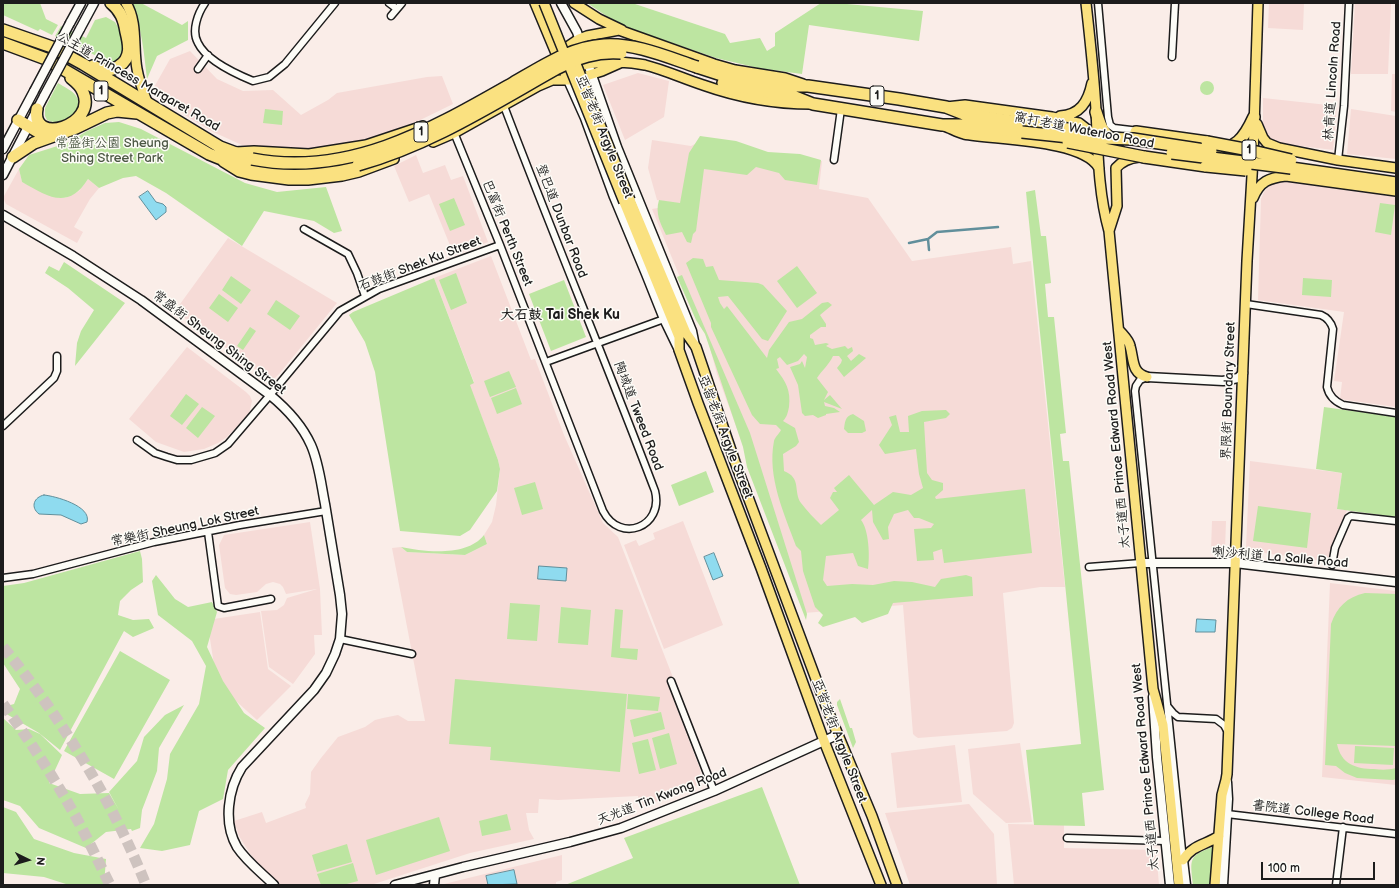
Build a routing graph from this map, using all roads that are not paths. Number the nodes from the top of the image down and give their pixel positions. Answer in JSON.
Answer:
{"nodes":[{"id":1,"x":81,"y":3,"type":"edge"},
{"id":2,"x":94,"y":3,"type":"edge"},
{"id":3,"x":111,"y":3,"type":"edge"},
{"id":4,"x":126,"y":3,"type":"edge"},
{"id":5,"x":205,"y":3,"type":"edge"},
{"id":6,"x":335,"y":3,"type":"edge"},
{"id":7,"x":389,"y":3,"type":"edge"},
{"id":8,"x":402,"y":3,"type":"edge"},
{"id":9,"x":535,"y":3,"type":"edge"},
{"id":10,"x":544,"y":3,"type":"edge"},
{"id":11,"x":551,"y":3,"type":"edge"},
{"id":12,"x":561,"y":3,"type":"edge"},
{"id":13,"x":574,"y":3,"type":"edge"},
{"id":14,"x":1086,"y":3,"type":"edge"},
{"id":15,"x":1098,"y":3,"type":"edge"},
{"id":16,"x":1175,"y":3,"type":"edge"},
{"id":17,"x":1258,"y":3,"type":"edge"},
{"id":18,"x":1349,"y":3,"type":"edge"},
{"id":19,"x":397,"y":9,"type":"junction"},
{"id":20,"x":391,"y":16,"type":"dead end"},
{"id":21,"x":3,"y":30,"type":"edge"},
{"id":22,"x":615,"y":31,"type":"junction"},
{"id":23,"x":628,"y":33,"type":"junction"},
{"id":24,"x":579,"y":39,"type":"junction"},
{"id":25,"x":3,"y":43,"type":"edge"},
{"id":26,"x":208,"y":55,"type":"junction"},
{"id":27,"x":1172,"y":57,"type":"dead end"},
{"id":28,"x":558,"y":59,"type":"junction"},
{"id":29,"x":620,"y":63,"type":"junction"},
{"id":30,"x":83,"y":64,"type":"junction"},
{"id":31,"x":588,"y":64,"type":"junction"},
{"id":32,"x":62,"y":68,"type":"junction"},
{"id":33,"x":198,"y":69,"type":"dead end"},
{"id":34,"x":696,"y":70,"type":"junction"},
{"id":35,"x":1094,"y":72,"type":"junction"},
{"id":36,"x":591,"y":74,"type":"junction"},
{"id":37,"x":568,"y":80,"type":"junction"},
{"id":38,"x":808,"y":86,"type":"junction"},
{"id":39,"x":147,"y":102,"type":"junction"},
{"id":40,"x":813,"y":104,"type":"junction"},
{"id":41,"x":504,"y":106,"type":"junction"},
{"id":42,"x":946,"y":107,"type":"junction"},
{"id":43,"x":37,"y":109,"type":"junction"},
{"id":44,"x":841,"y":109,"type":"junction"},
{"id":45,"x":452,"y":112,"type":"junction"},
{"id":46,"x":1096,"y":112,"type":"junction"},
{"id":47,"x":141,"y":114,"type":"junction"},
{"id":48,"x":1052,"y":117,"type":"junction"},
{"id":49,"x":1254,"y":117,"type":"junction"},
{"id":50,"x":18,"y":120,"type":"junction"},
{"id":51,"x":942,"y":125,"type":"junction"},
{"id":52,"x":28,"y":127,"type":"junction"},
{"id":53,"x":1022,"y":128,"type":"junction"},
{"id":54,"x":454,"y":133,"type":"junction"},
{"id":55,"x":1097,"y":136,"type":"junction"},
{"id":56,"x":48,"y":138,"type":"junction"},
{"id":57,"x":1200,"y":139,"type":"dead end"},
{"id":58,"x":366,"y":145,"type":"junction"},
{"id":59,"x":1051,"y":145,"type":"junction"},
{"id":60,"x":3,"y":149,"type":"edge"},
{"id":61,"x":1288,"y":150,"type":"junction"},
{"id":62,"x":235,"y":152,"type":"junction"},
{"id":63,"x":209,"y":154,"type":"junction"},
{"id":64,"x":1148,"y":156,"type":"junction"},
{"id":65,"x":13,"y":157,"type":"junction"},
{"id":66,"x":834,"y":160,"type":"dead end"},
{"id":67,"x":1338,"y":160,"type":"junction"},
{"id":68,"x":250,"y":164,"type":"junction"},
{"id":69,"x":374,"y":166,"type":"junction"},
{"id":70,"x":1099,"y":168,"type":"junction"},
{"id":71,"x":1396,"y":168,"type":"edge"},
{"id":72,"x":1288,"y":172,"type":"junction"},
{"id":73,"x":3,"y":175,"type":"edge"},
{"id":74,"x":1396,"y":175,"type":"edge"},
{"id":75,"x":1252,"y":181,"type":"junction"},
{"id":76,"x":1396,"y":183,"type":"edge"},
{"id":77,"x":1396,"y":191,"type":"edge"},
{"id":78,"x":1251,"y":203,"type":"junction"},
{"id":79,"x":3,"y":215,"type":"edge"},
{"id":80,"x":304,"y":229,"type":"dead end"},
{"id":81,"x":1109,"y":231,"type":"junction"},
{"id":82,"x":500,"y":245,"type":"junction"},
{"id":83,"x":365,"y":296,"type":"junction"},
{"id":84,"x":1246,"y":304,"type":"junction"},
{"id":85,"x":664,"y":319,"type":"junction"},
{"id":86,"x":1120,"y":330,"type":"junction"},
{"id":87,"x":682,"y":335,"type":"junction"},
{"id":88,"x":598,"y":343,"type":"junction"},
{"id":89,"x":696,"y":347,"type":"junction"},
{"id":90,"x":679,"y":350,"type":"junction"},
{"id":91,"x":57,"y":356,"type":"dead end"},
{"id":92,"x":546,"y":362,"type":"junction"},
{"id":93,"x":1243,"y":374,"type":"junction"},
{"id":94,"x":1147,"y":377,"type":"junction"},
{"id":95,"x":270,"y":395,"type":"junction"},
{"id":96,"x":1396,"y":413,"type":"edge"},
{"id":97,"x":3,"y":426,"type":"edge"},
{"id":98,"x":137,"y":440,"type":"dead end"},
{"id":99,"x":656,"y":497,"type":"joint"},
{"id":100,"x":326,"y":511,"type":"junction"},
{"id":101,"x":1396,"y":521,"type":"edge"},
{"id":102,"x":208,"y":532,"type":"junction"},
{"id":103,"x":1141,"y":563,"type":"junction"},
{"id":104,"x":1152,"y":563,"type":"junction"},
{"id":105,"x":1235,"y":563,"type":"junction"},
{"id":106,"x":1332,"y":565,"type":"dead end"},
{"id":107,"x":1089,"y":567,"type":"dead end"},
{"id":108,"x":3,"y":578,"type":"edge"},
{"id":109,"x":1396,"y":582,"type":"edge"},
{"id":110,"x":271,"y":599,"type":"dead end"},
{"id":111,"x":340,"y":639,"type":"junction"},
{"id":112,"x":412,"y":654,"type":"dead end"},
{"id":113,"x":671,"y":681,"type":"dead end"},
{"id":114,"x":1153,"y":689,"type":"junction"},
{"id":115,"x":1168,"y":707,"type":"junction"},
{"id":116,"x":1228,"y":732,"type":"junction"},
{"id":117,"x":837,"y":735,"type":"junction"},
{"id":118,"x":824,"y":741,"type":"junction"},
{"id":119,"x":1226,"y":780,"type":"junction"},
{"id":120,"x":714,"y":790,"type":"junction"},
{"id":121,"x":1227,"y":814,"type":"junction"},
{"id":122,"x":1343,"y":827,"type":"junction"},
{"id":123,"x":1396,"y":834,"type":"edge"},
{"id":124,"x":1219,"y":836,"type":"junction"},
{"id":125,"x":1067,"y":838,"type":"dead end"},
{"id":126,"x":1165,"y":841,"type":"junction"},
{"id":127,"x":1183,"y":860,"type":"junction"},
{"id":128,"x":435,"y":875,"type":"junction"},
{"id":129,"x":274,"y":885,"type":"edge"},
{"id":130,"x":396,"y":885,"type":"edge"},
{"id":131,"x":434,"y":885,"type":"edge"},
{"id":132,"x":880,"y":885,"type":"edge"},
{"id":133,"x":897,"y":885,"type":"edge"},
{"id":134,"x":1170,"y":885,"type":"edge"},
{"id":135,"x":1179,"y":885,"type":"edge"},
{"id":136,"x":1186,"y":885,"type":"edge"},
{"id":137,"x":1215,"y":885,"type":"edge"},
{"id":138,"x":1223,"y":885,"type":"edge"},
{"id":139,"x":1336,"y":885,"type":"edge"}],
"edges":[{"from":1,"to":50,"type":"street","bridge":true},
{"from":2,"to":43,"type":"street","bridge":true},
{"from":3,"to":30,"type":"highway"},
{"from":4,"to":39,"type":"main road"},
{"from":5,"to":26,"type":"street"},
{"from":6,"to":26,"type":"street"},
{"from":7,"to":19,"type":"street"},
{"from":8,"to":19,"type":"street"},
{"from":9,"to":28,"type":"main road","name":"亞皆老街 Argyle Street"},
{"from":10,"to":87,"type":"main road","bridge":true},
{"from":11,"to":87,"type":"main road","bridge":true},
{"from":12,"to":24,"type":"street","name":"亞皆老街 Argyle Street"},
{"from":13,"to":23,"type":"main road","name":"窩打老道 Waterloo Road"},
{"from":14,"to":35,"type":"main road","name":"太子道西 Prince Edward Road West"},
{"from":15,"to":57,"type":"street","name":"窩打老道 Waterloo Road"},
{"from":16,"to":27,"type":"street"},
{"from":17,"to":49,"type":"main road","name":"界限街 Boundary Street"},
{"from":18,"to":67,"type":"street","name":"林肯道 Lincoln Road"},
{"from":19,"to":20,"type":"street"},
{"from":21,"to":30,"type":"highway","name":"公主道 Princess Margaret Road","number":"1"},
{"from":22,"to":23,"type":"main road","name":"窩打老道 Waterloo Road"},
{"from":22,"to":24,"type":"main road","name":"窩打老道 Waterloo Road"},
{"from":22,"to":29,"type":"main road"},
{"from":23,"to":38,"type":"main road","name":"窩打老道 Waterloo Road"},
{"from":24,"to":28,"type":"main road","name":"公主道 Princess Margaret Road"},
{"from":24,"to":31,"type":"street","name":"亞皆老街 Argyle Street"},
{"from":25,"to":32,"type":"highway","name":"公主道 Princess Margaret Road","number":"1"},
{"from":26,"to":33,"type":"street"},
{"from":28,"to":31,"type":"main road"},
{"from":28,"to":37,"type":"main road","name":"亞皆老街 Argyle Street"},
{"from":28,"to":45,"type":"main road","name":"公主道 Princess Margaret Road"},
{"from":29,"to":31,"type":"main road"},
{"from":29,"to":36,"type":"main road","name":"窩打老道 Waterloo Road"},
{"from":29,"to":40,"type":"main road","name":"窩打老道 Waterloo Road"},
{"from":30,"to":39,"type":"highway","name":"公主道 Princess Margaret Road","number":"1"},
{"from":31,"to":36,"type":"street","name":"亞皆老街 Argyle Street"},
{"from":32,"to":43,"type":"highway"},
{"from":32,"to":47,"type":"highway","name":"公主道 Princess Margaret Road","number":"1"},
{"from":34,"to":38,"type":"highway","name":"窩打老道 Waterloo Road","number":"1"},
{"from":34,"to":40,"type":"highway","name":"窩打老道 Waterloo Road","number":"1"},
{"from":34,"to":68,"type":"highway","name":"公主道 Princess Margaret Road","number":"1","bridge":true},
{"from":35,"to":46,"type":"main road","name":"太子道西 Prince Edward Road West"},
{"from":35,"to":48,"type":"main road"},
{"from":36,"to":37,"type":"main road","name":"窩打老道 Waterloo Road"},
{"from":36,"to":89,"type":"street","name":"亞皆老街 Argyle Street"},
{"from":37,"to":41,"type":"main road","name":"公主道 Princess Margaret Road"},
{"from":37,"to":85,"type":"street","name":"亞皆老街 Argyle Street"},
{"from":38,"to":42,"type":"highway","name":"窩打老道 Waterloo Road","number":"1"},
{"from":39,"to":62,"type":"highway","name":"公主道 Princess Margaret Road","number":"1"},
{"from":40,"to":44,"type":"highway","name":"窩打老道 Waterloo Road","number":"1"},
{"from":41,"to":54,"type":"main road","name":"公主道 Princess Margaret Road"},
{"from":41,"to":88,"type":"street","name":"登巴道 Dunbar Road"},
{"from":42,"to":48,"type":"main road","name":"窩打老道 Waterloo Road"},
{"from":42,"to":53,"type":"highway","name":"窩打老道 Waterloo Road","number":"1"},
{"from":43,"to":52,"type":"street"},
{"from":44,"to":51,"type":"highway","name":"窩打老道 Waterloo Road","number":"1"},
{"from":44,"to":66,"type":"street"},
{"from":45,"to":54,"type":"street","name":"巴富街 Perth Street"},
{"from":45,"to":58,"type":"main road","name":"公主道 Princess Margaret Road"},
{"from":46,"to":55,"type":"main road","name":"太子道西 Prince Edward Road West"},
{"from":46,"to":72,"type":"highway","bridge":true},
{"from":47,"to":56,"type":"highway"},
{"from":47,"to":63,"type":"highway","name":"公主道 Princess Margaret Road","number":"1"},
{"from":48,"to":55,"type":"main road","name":"窩打老道 Waterloo Road"},
{"from":48,"to":59,"type":"main road"},
{"from":49,"to":53,"type":"highway","bridge":true},
{"from":49,"to":61,"type":"main road"},
{"from":49,"to":75,"type":"main road","name":"界限街 Boundary Street"},
{"from":50,"to":52,"type":"highway"},
{"from":50,"to":60,"type":"street"},
{"from":51,"to":53,"type":"highway","name":"窩打老道 Waterloo Road","number":"1"},
{"from":51,"to":59,"type":"main road","name":"窩打老道 Waterloo Road"},
{"from":52,"to":56,"type":"highway"},
{"from":52,"to":65,"type":"street"},
{"from":53,"to":72,"type":"highway","name":"窩打老道 Waterloo Road","number":"1","bridge":true},
{"from":53,"to":74,"type":"highway","name":"窩打老道 Waterloo Road","number":"1","bridge":true},
{"from":54,"to":69,"type":"main road","name":"公主道 Princess Margaret Road"},
{"from":54,"to":82,"type":"street","name":"巴富街 Perth Street"},
{"from":55,"to":64,"type":"main road","name":"窩打老道 Waterloo Road"},
{"from":55,"to":70,"type":"main road","name":"太子道西 Prince Edward Road West"},
{"from":56,"to":65,"type":"highway"},
{"from":58,"to":62,"type":"main road","name":"公主道 Princess Margaret Road"},
{"from":58,"to":69,"type":"main road"},
{"from":59,"to":70,"type":"main road","name":"窩打老道 Waterloo Road"},
{"from":61,"to":67,"type":"main road"},
{"from":61,"to":72,"type":"main road"},
{"from":62,"to":68,"type":"highway","name":"公主道 Princess Margaret Road","number":"1"},
{"from":63,"to":68,"type":"highway","name":"公主道 Princess Margaret Road","number":"1"},
{"from":63,"to":69,"type":"main road","name":"公主道 Princess Margaret Road"},
{"from":64,"to":75,"type":"main road","name":"窩打老道 Waterloo Road"},
{"from":64,"to":81,"type":"main road"},
{"from":65,"to":73,"type":"street"},
{"from":67,"to":71,"type":"main road"},
{"from":70,"to":81,"type":"main road","name":"太子道西 Prince Edward Road West"},
{"from":72,"to":76,"type":"highway","name":"窩打老道 Waterloo Road","number":"1"},
{"from":72,"to":77,"type":"main road","name":"窩打老道 Waterloo Road"},
{"from":72,"to":78,"type":"main road","name":"窩打老道 Waterloo Road"},
{"from":75,"to":78,"type":"main road","name":"界限街 Boundary Street"},
{"from":78,"to":84,"type":"main road","name":"界限街 Boundary Street"},
{"from":79,"to":95,"type":"street","name":"常盛街 Sheung Shing Street"},
{"from":80,"to":83,"type":"street"},
{"from":81,"to":86,"type":"main road","name":"太子道西 Prince Edward Road West"},
{"from":82,"to":83,"type":"street","name":"石鼓街 Shek Ku Street"},
{"from":82,"to":92,"type":"street","name":"巴富街 Perth Street"},
{"from":83,"to":95,"type":"street","name":"石鼓街 Shek Ku Street"},
{"from":84,"to":93,"type":"main road","name":"界限街 Boundary Street"},
{"from":84,"to":96,"type":"street"},
{"from":85,"to":88,"type":"street"},
{"from":85,"to":90,"type":"street","name":"亞皆老街 Argyle Street"},
{"from":86,"to":94,"type":"main road"},
{"from":86,"to":103,"type":"main road","name":"太子道西 Prince Edward Road West"},
{"from":87,"to":89,"type":"main road"},
{"from":87,"to":90,"type":"main road"},
{"from":88,"to":92,"type":"street"},
{"from":88,"to":99,"type":"street","name":"陶域道 Tweed Road"},
{"from":89,"to":117,"type":"main road","name":"亞皆老街 Argyle Street"},
{"from":90,"to":118,"type":"main road","name":"亞皆老街 Argyle Street"},
{"from":91,"to":97,"type":"street"},
{"from":92,"to":99,"type":"street","name":"巴富街 Perth Street"},
{"from":93,"to":94,"type":"street"},
{"from":93,"to":105,"type":"main road","name":"界限街 Boundary Street"},
{"from":94,"to":104,"type":"street","name":"太子道西 Prince Edward Road West"},
{"from":95,"to":98,"type":"street","name":"石鼓街 Shek Ku Street"},
{"from":95,"to":100,"type":"street","name":"常盛街 Sheung Shing Street"},
{"from":100,"to":102,"type":"street","name":"常樂街 Sheung Lok Street"},
{"from":100,"to":111,"type":"street","name":"常盛街 Sheung Shing Street"},
{"from":101,"to":106,"type":"street"},
{"from":102,"to":108,"type":"street","name":"常樂街 Sheung Lok Street"},
{"from":102,"to":110,"type":"street"},
{"from":103,"to":104,"type":"street","name":"喇沙利道 La Salle Road"},
{"from":103,"to":107,"type":"street","name":"喇沙利道 La Salle Road"},
{"from":103,"to":114,"type":"main road","name":"太子道西 Prince Edward Road West"},
{"from":104,"to":105,"type":"street","name":"喇沙利道 La Salle Road"},
{"from":104,"to":115,"type":"street","name":"太子道西 Prince Edward Road West"},
{"from":105,"to":109,"type":"street","name":"喇沙利道 La Salle Road"},
{"from":105,"to":116,"type":"main road","name":"界限街 Boundary Street"},
{"from":111,"to":112,"type":"street"},
{"from":111,"to":129,"type":"street","name":"常盛街 Sheung Shing Street"},
{"from":113,"to":120,"type":"street"},
{"from":114,"to":126,"type":"street","name":"太子道西 Prince Edward Road West"},
{"from":114,"to":135,"type":"main road"},
{"from":115,"to":116,"type":"street"},
{"from":115,"to":127,"type":"street","name":"太子道西 Prince Edward Road West"},
{"from":116,"to":119,"type":"main road","name":"界限街 Boundary Street"},
{"from":117,"to":118,"type":"street","name":"天光道 Tin Kwong Road"},
{"from":117,"to":133,"type":"main road","name":"亞皆老街 Argyle Street"},
{"from":118,"to":120,"type":"street","name":"天光道 Tin Kwong Road"},
{"from":118,"to":132,"type":"main road","name":"亞皆老街 Argyle Street"},
{"from":119,"to":121,"type":"street","name":"界限街 Boundary Street"},
{"from":119,"to":124,"type":"main road","name":"界限街 Boundary Street"},
{"from":120,"to":128,"type":"street","name":"天光道 Tin Kwong Road"},
{"from":121,"to":122,"type":"street","name":"書院道 College Road"},
{"from":121,"to":138,"type":"street","name":"界限街 Boundary Street"},
{"from":122,"to":123,"type":"street","name":"書院道 College Road"},
{"from":122,"to":139,"type":"street"},
{"from":124,"to":127,"type":"main road"},
{"from":124,"to":137,"type":"main road","name":"界限街 Boundary Street"},
{"from":125,"to":126,"type":"street"},
{"from":126,"to":134,"type":"street","name":"太子道西 Prince Edward Road West"},
{"from":127,"to":136,"type":"street","name":"太子道西 Prince Edward Road West"},
{"from":128,"to":130,"type":"street","name":"天光道 Tin Kwong Road"},
{"from":128,"to":131,"type":"street"}]}
